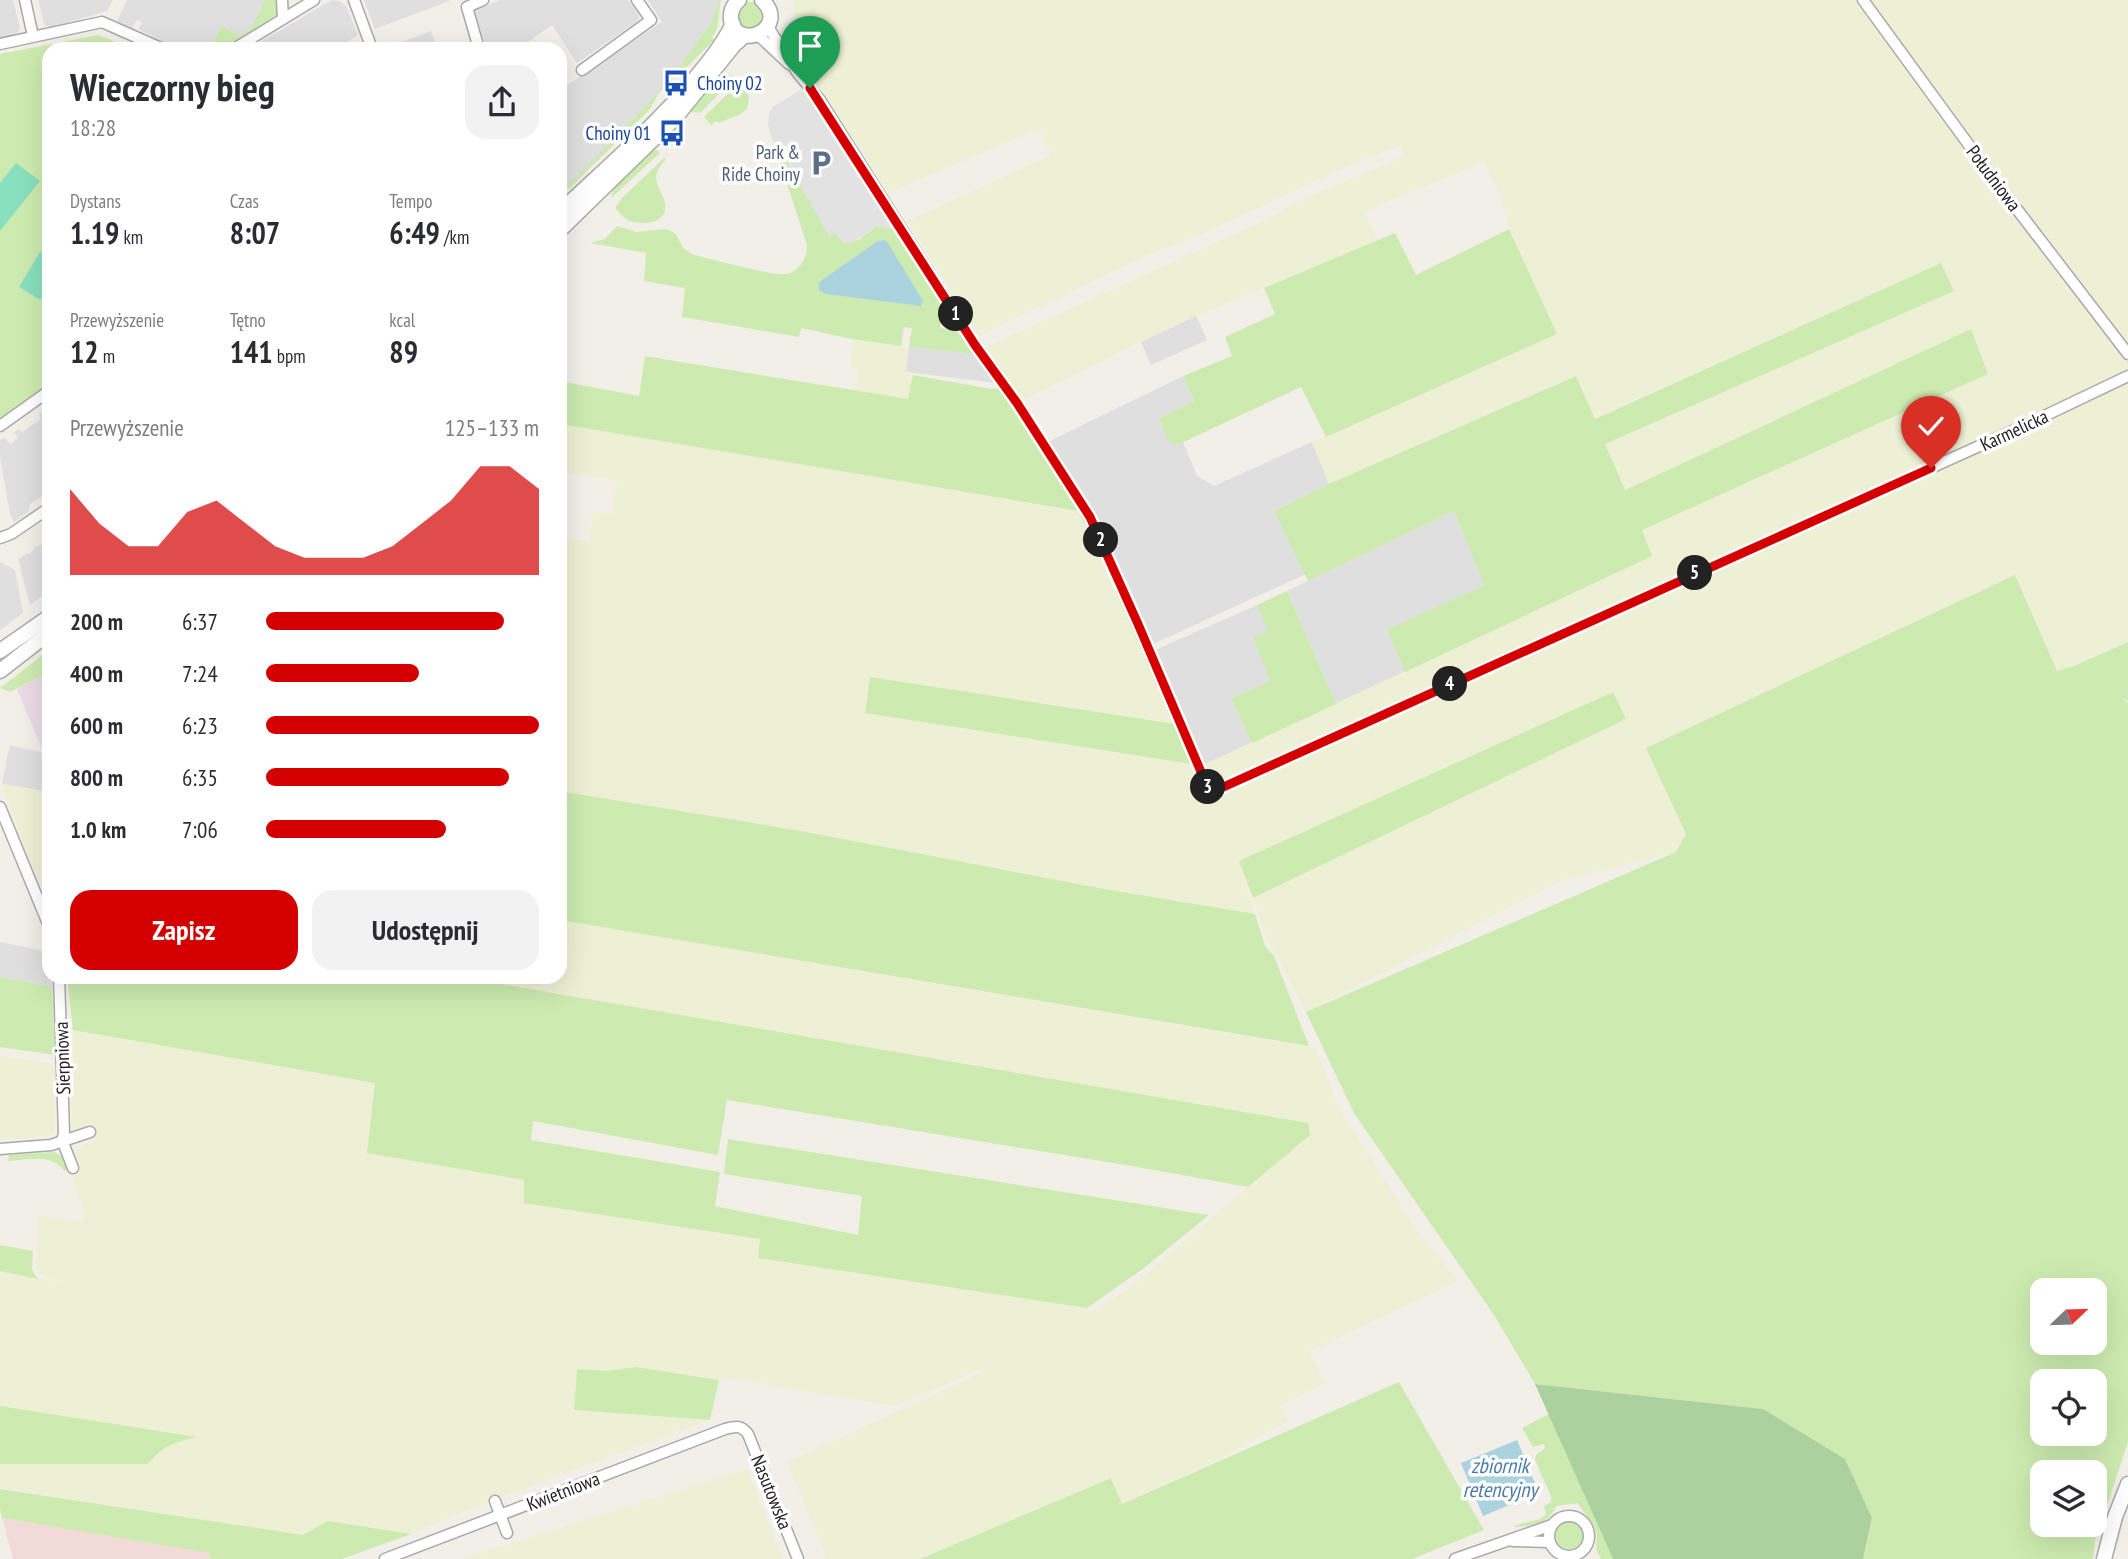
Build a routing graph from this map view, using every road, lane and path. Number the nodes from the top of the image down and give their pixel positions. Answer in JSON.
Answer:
{"nodes":[{"id":1,"x":25,"y":0,"type":"edge"},
{"id":2,"x":282,"y":0,"type":"edge"},
{"id":3,"x":354,"y":0,"type":"edge"},
{"id":4,"x":483,"y":0,"type":"edge"},
{"id":5,"x":637,"y":0,"type":"edge"},
{"id":6,"x":739,"y":0,"type":"edge"},
{"id":7,"x":1863,"y":0,"type":"edge"},
{"id":8,"x":765,"y":1,"type":"edge"},
{"id":9,"x":305,"y":2,"type":"edge"},
{"id":10,"x":283,"y":18,"type":"junction"},
{"id":11,"x":733,"y":24,"type":"junction"},
{"id":12,"x":757,"y":32,"type":"junction"},
{"id":13,"x":33,"y":36,"type":"junction"},
{"id":14,"x":147,"y":42,"type":"edge"},
{"id":15,"x":245,"y":42,"type":"edge"},
{"id":16,"x":370,"y":42,"type":"edge"},
{"id":17,"x":477,"y":42,"type":"edge"},
{"id":18,"x":0,"y":44,"type":"edge"},
{"id":19,"x":582,"y":69,"type":"dead end"},
{"id":20,"x":567,"y":203,"type":"edge"},
{"id":21,"x":567,"y":223,"type":"edge"},
{"id":22,"x":2128,"y":354,"type":"edge"},
{"id":23,"x":2128,"y":376,"type":"edge"},
{"id":24,"x":42,"y":396,"type":"edge"},
{"id":25,"x":0,"y":426,"type":"edge"},
{"id":26,"x":42,"y":513,"type":"edge"},
{"id":27,"x":0,"y":538,"type":"edge"},
{"id":28,"x":42,"y":622,"type":"edge"},
{"id":29,"x":42,"y":638,"type":"edge"},
{"id":30,"x":0,"y":651,"type":"edge"},
{"id":31,"x":0,"y":671,"type":"edge"},
{"id":32,"x":0,"y":807,"type":"edge"},
{"id":33,"x":42,"y":909,"type":"edge"},
{"id":34,"x":59,"y":984,"type":"edge"},
{"id":35,"x":90,"y":1132,"type":"dead end"},
{"id":36,"x":62,"y":1140,"type":"junction"},
{"id":37,"x":0,"y":1149,"type":"edge"},
{"id":38,"x":73,"y":1168,"type":"dead end"},
{"id":39,"x":741,"y":1427,"type":"joint"},
{"id":40,"x":2128,"y":1483,"type":"edge"},
{"id":41,"x":495,"y":1501,"type":"dead end"},
{"id":42,"x":500,"y":1515,"type":"junction"},
{"id":43,"x":1552,"y":1525,"type":"junction"},
{"id":44,"x":508,"y":1533,"type":"dead end"},
{"id":45,"x":1506,"y":1541,"type":"junction"},
{"id":46,"x":1549,"y":1542,"type":"junction"},
{"id":47,"x":2106,"y":1558,"type":"edge"},
{"id":48,"x":385,"y":1559,"type":"edge"},
{"id":49,"x":799,"y":1559,"type":"edge"},
{"id":50,"x":1455,"y":1559,"type":"edge"}],
"edges":[{"from":1,"to":13,"type":"street"},
{"from":2,"to":10,"type":"street"},
{"from":3,"to":16,"type":"street"},
{"from":4,"to":17,"type":"street"},
{"from":5,"to":19,"type":"street"},
{"from":6,"to":11,"type":"street"},
{"from":7,"to":22,"type":"street","name":"Południowa"},
{"from":8,"to":12,"type":"street"},
{"from":9,"to":10,"type":"street"},
{"from":10,"to":15,"type":"street"},
{"from":11,"to":12,"type":"street"},
{"from":11,"to":20,"type":"street"},
{"from":12,"to":21,"type":"street"},
{"from":12,"to":23,"type":"street","name":"Karmelicka"},
{"from":13,"to":14,"type":"street"},
{"from":13,"to":18,"type":"street"},
{"from":24,"to":25,"type":"street"},
{"from":26,"to":27,"type":"street"},
{"from":28,"to":30,"type":"street"},
{"from":29,"to":31,"type":"street"},
{"from":32,"to":33,"type":"street"},
{"from":34,"to":36,"type":"street","name":"Sierpniowa"},
{"from":35,"to":36,"type":"street"},
{"from":36,"to":37,"type":"street"},
{"from":36,"to":38,"type":"street"},
{"from":39,"to":42,"type":"street","name":"Kwietniowa"},
{"from":39,"to":49,"type":"street","name":"Nasutowska"},
{"from":40,"to":47,"type":"street"},
{"from":41,"to":42,"type":"street"},
{"from":42,"to":44,"type":"street"},
{"from":42,"to":48,"type":"street","name":"Kwietniowa"},
{"from":43,"to":45,"type":"street"},
{"from":43,"to":46,"type":"street"},
{"from":43,"to":46,"type":"street"},
{"from":45,"to":46,"type":"street"},
{"from":45,"to":50,"type":"street"}]}
